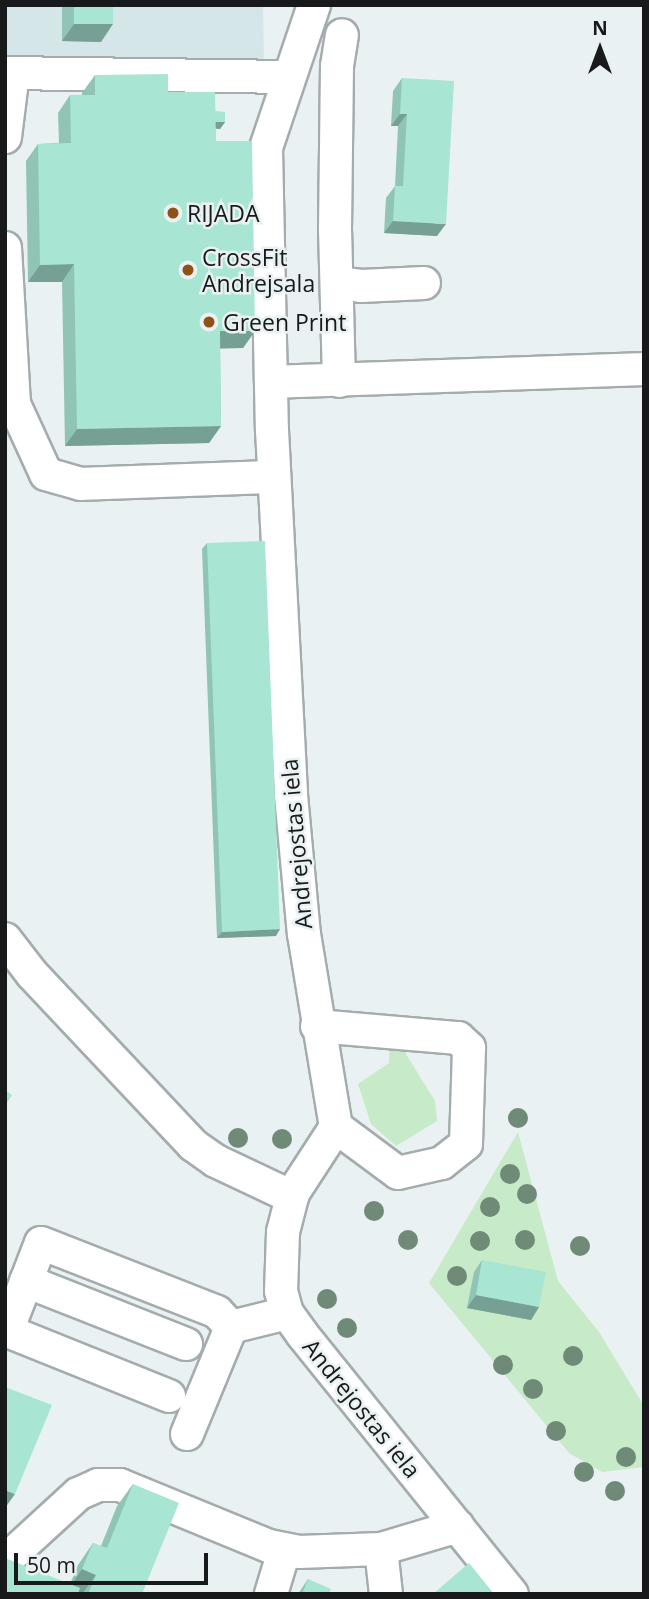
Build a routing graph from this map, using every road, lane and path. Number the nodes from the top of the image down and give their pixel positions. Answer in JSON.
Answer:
{"nodes":[{"id":1,"x":314,"y":5,"type":"edge"},
{"id":2,"x":342,"y":35,"type":"dead end"},
{"id":3,"x":9,"y":73,"type":"edge"},
{"id":4,"x":289,"y":77,"type":"junction"},
{"id":5,"x":5,"y":138,"type":"edge"},
{"id":6,"x":5,"y":248,"type":"edge"},
{"id":7,"x":338,"y":282,"type":"junction"},
{"id":8,"x":425,"y":283,"type":"dead end"},
{"id":9,"x":644,"y":369,"type":"edge"},
{"id":10,"x":339,"y":381,"type":"junction"},
{"id":11,"x":271,"y":382,"type":"junction"},
{"id":12,"x":274,"y":477,"type":"junction"},
{"id":13,"x":5,"y":939,"type":"edge"},
{"id":14,"x":317,"y":1026,"type":"junction"},
{"id":15,"x":336,"y":1127,"type":"junction"},
{"id":16,"x":292,"y":1197,"type":"junction"},
{"id":17,"x":26,"y":1280,"type":"junction"},
{"id":18,"x":287,"y":1313,"type":"junction"},
{"id":19,"x":230,"y":1327,"type":"junction"},
{"id":20,"x":186,"y":1344,"type":"dead end"},
{"id":21,"x":169,"y":1396,"type":"dead end"},
{"id":22,"x":187,"y":1434,"type":"dead end"},
{"id":23,"x":458,"y":1526,"type":"junction"},
{"id":24,"x":381,"y":1549,"type":"junction"},
{"id":25,"x":285,"y":1551,"type":"junction"},
{"id":26,"x":5,"y":1561,"type":"edge"},
{"id":27,"x":271,"y":1594,"type":"edge"},
{"id":28,"x":386,"y":1594,"type":"edge"},
{"id":29,"x":512,"y":1594,"type":"edge"}],
"edges":[{"from":1,"to":4,"type":"street","name":"Andrejostas iela"},
{"from":2,"to":7,"type":"street"},
{"from":3,"to":4,"type":"street"},
{"from":3,"to":5,"type":"street"},
{"from":4,"to":11,"type":"street","name":"Andrejostas iela"},
{"from":6,"to":12,"type":"street"},
{"from":7,"to":8,"type":"street"},
{"from":7,"to":10,"type":"street"},
{"from":9,"to":10,"type":"street"},
{"from":10,"to":11,"type":"street"},
{"from":11,"to":12,"type":"street","name":"Andrejostas iela"},
{"from":12,"to":14,"type":"street","name":"Andrejostas iela"},
{"from":13,"to":16,"type":"street"},
{"from":14,"to":15,"type":"street","name":"Andrejostas iela"},
{"from":14,"to":15,"type":"street"},
{"from":15,"to":16,"type":"street","name":"Andrejostas iela"},
{"from":16,"to":18,"type":"street","name":"Andrejostas iela"},
{"from":17,"to":19,"type":"street"},
{"from":17,"to":20,"type":"street"},
{"from":17,"to":21,"type":"street"},
{"from":18,"to":19,"type":"street"},
{"from":18,"to":23,"type":"street","name":"Andrejostas iela"},
{"from":19,"to":22,"type":"street"},
{"from":23,"to":24,"type":"street"},
{"from":23,"to":29,"type":"street","name":"Andrejostas iela"},
{"from":24,"to":25,"type":"street"},
{"from":24,"to":28,"type":"street"},
{"from":25,"to":26,"type":"street"},
{"from":25,"to":27,"type":"street"}]}
